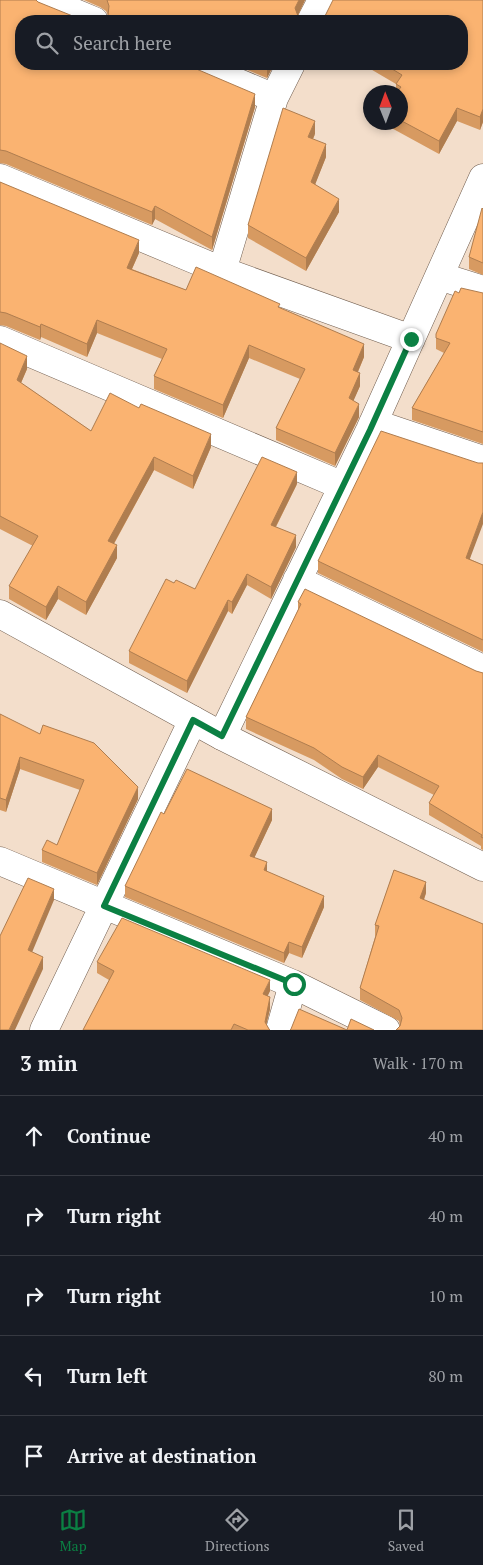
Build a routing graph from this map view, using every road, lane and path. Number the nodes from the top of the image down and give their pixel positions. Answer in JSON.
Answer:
{"nodes":[{"id":1,"x":44,"y":0,"type":"edge"},
{"id":2,"x":322,"y":0,"type":"edge"},
{"id":3,"x":80,"y":15,"type":"edge"},
{"id":4,"x":314,"y":15,"type":"edge"},
{"id":5,"x":208,"y":70,"type":"edge"},
{"id":6,"x":288,"y":70,"type":"edge"},
{"id":7,"x":274,"y":98,"type":"junction"},
{"id":8,"x":0,"y":178,"type":"edge"},
{"id":9,"x":483,"y":178,"type":"edge"},
{"id":10,"x":222,"y":271,"type":"junction"},
{"id":11,"x":439,"y":276,"type":"junction"},
{"id":12,"x":483,"y":290,"type":"edge"},
{"id":13,"x":411,"y":339,"type":"junction"},
{"id":14,"x":0,"y":340,"type":"edge"},
{"id":15,"x":373,"y":423,"type":"junction"},
{"id":16,"x":483,"y":460,"type":"edge"},
{"id":17,"x":343,"y":486,"type":"junction"},
{"id":18,"x":297,"y":580,"type":"junction"},
{"id":19,"x":0,"y":614,"type":"edge"},
{"id":20,"x":483,"y":669,"type":"edge"},
{"id":21,"x":193,"y":720,"type":"junction"},
{"id":22,"x":222,"y":736,"type":"junction"},
{"id":23,"x":0,"y":862,"type":"edge"},
{"id":24,"x":483,"y":867,"type":"edge"},
{"id":25,"x":104,"y":906,"type":"junction"},
{"id":26,"x":294,"y":984,"type":"junction"},
{"id":27,"x":44,"y":1030,"type":"edge"},
{"id":28,"x":280,"y":1030,"type":"edge"},
{"id":29,"x":386,"y":1030,"type":"edge"}],
"edges":[{"from":1,"to":3,"type":"street"},
{"from":2,"to":4,"type":"street"},
{"from":5,"to":7,"type":"street"},
{"from":6,"to":7,"type":"street"},
{"from":7,"to":10,"type":"street"},
{"from":8,"to":10,"type":"street"},
{"from":9,"to":11,"type":"street"},
{"from":10,"to":13,"type":"street"},
{"from":11,"to":12,"type":"street"},
{"from":11,"to":13,"type":"street"},
{"from":13,"to":15,"type":"street"},
{"from":14,"to":17,"type":"street"},
{"from":15,"to":16,"type":"street"},
{"from":15,"to":17,"type":"street"},
{"from":17,"to":18,"type":"street"},
{"from":18,"to":20,"type":"street"},
{"from":18,"to":22,"type":"street"},
{"from":19,"to":21,"type":"street"},
{"from":21,"to":22,"type":"street"},
{"from":21,"to":25,"type":"street"},
{"from":22,"to":24,"type":"street"},
{"from":23,"to":25,"type":"street"},
{"from":25,"to":26,"type":"street"},
{"from":25,"to":27,"type":"street"},
{"from":26,"to":28,"type":"street"},
{"from":26,"to":29,"type":"street"}]}
